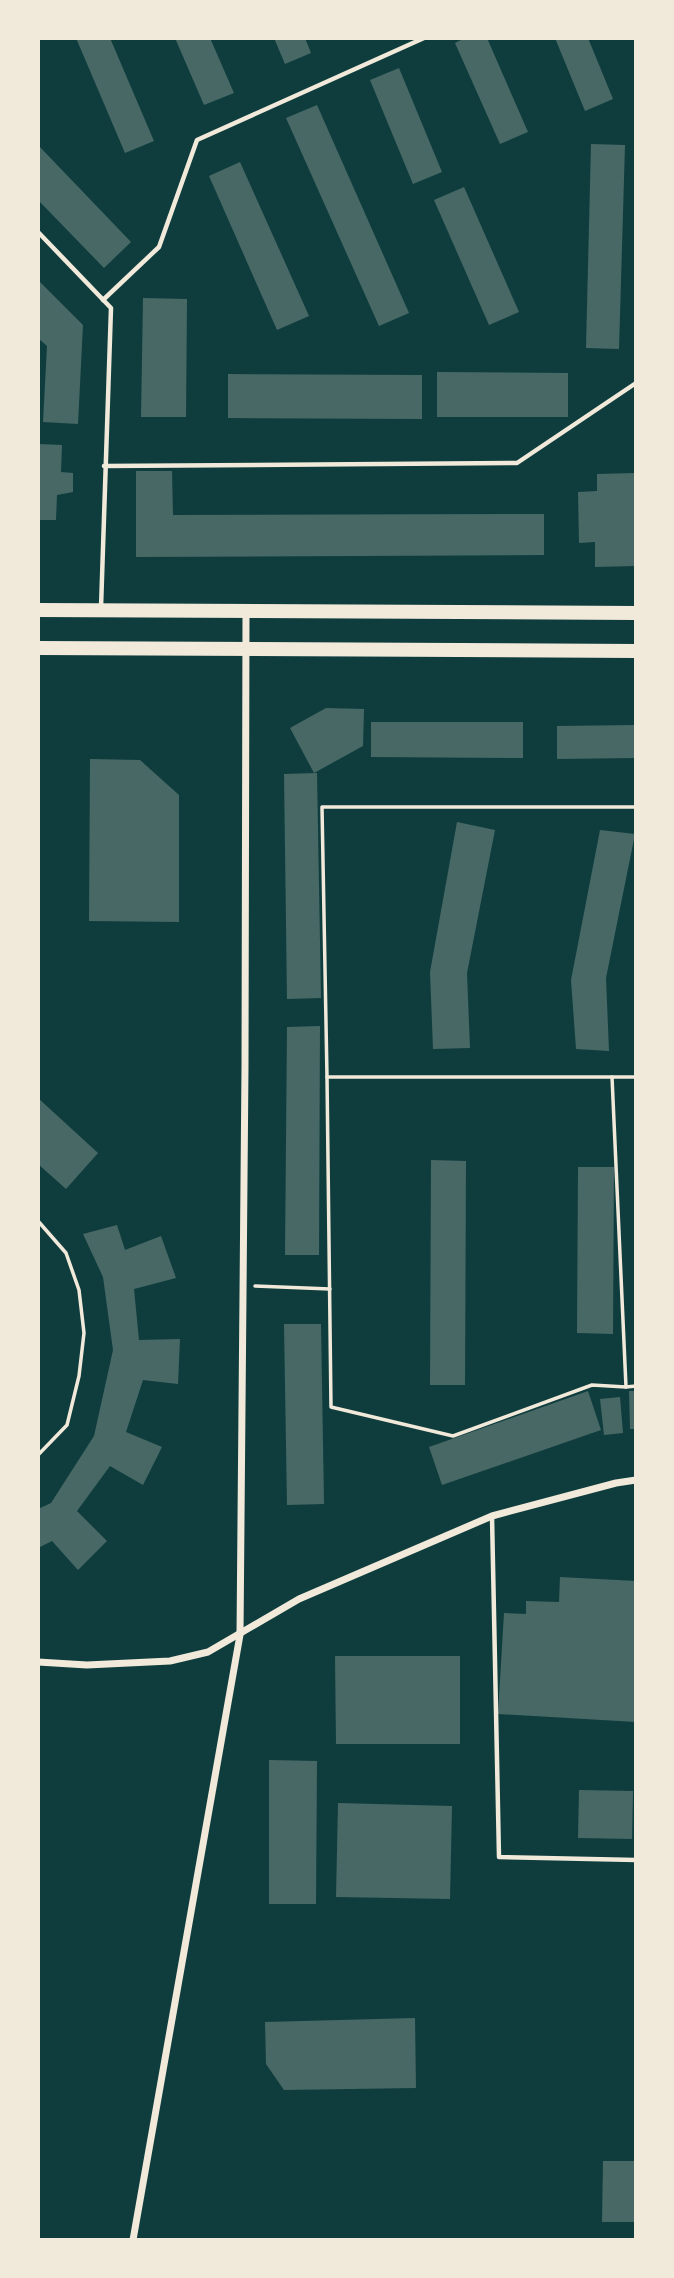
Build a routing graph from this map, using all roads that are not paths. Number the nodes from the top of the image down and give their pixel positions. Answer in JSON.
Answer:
{"nodes":[{"id":1,"x":424,"y":38,"type":"edge"},
{"id":2,"x":38,"y":232,"type":"edge"},
{"id":3,"x":103,"y":300,"type":"junction"},
{"id":4,"x":635,"y":383,"type":"edge"},
{"id":5,"x":104,"y":466,"type":"junction"},
{"id":6,"x":38,"y":610,"type":"edge"},
{"id":7,"x":101,"y":610,"type":"junction"},
{"id":8,"x":246,"y":610,"type":"junction"},
{"id":9,"x":635,"y":613,"type":"edge"},
{"id":10,"x":38,"y":648,"type":"edge"},
{"id":11,"x":246,"y":648,"type":"junction"},
{"id":12,"x":635,"y":651,"type":"edge"},
{"id":13,"x":635,"y":1480,"type":"edge"},
{"id":14,"x":492,"y":1516,"type":"junction"},
{"id":15,"x":240,"y":1635,"type":"junction"},
{"id":16,"x":38,"y":1661,"type":"edge"},
{"id":17,"x":635,"y":1860,"type":"edge"},
{"id":18,"x":132,"y":2239,"type":"edge"}],
"edges":[{"from":1,"to":3,"type":"lane"},
{"from":2,"to":3,"type":"lane"},
{"from":3,"to":5,"type":"lane"},
{"from":4,"to":5,"type":"lane"},
{"from":5,"to":7,"type":"lane"},
{"from":6,"to":7,"type":"main road"},
{"from":7,"to":8,"type":"main road"},
{"from":8,"to":9,"type":"main road"},
{"from":8,"to":11,"type":"street"},
{"from":10,"to":11,"type":"main road"},
{"from":11,"to":12,"type":"main road"},
{"from":11,"to":15,"type":"street"},
{"from":13,"to":14,"type":"street"},
{"from":14,"to":15,"type":"street"},
{"from":14,"to":17,"type":"lane"},
{"from":15,"to":16,"type":"street"},
{"from":15,"to":18,"type":"street"}]}
